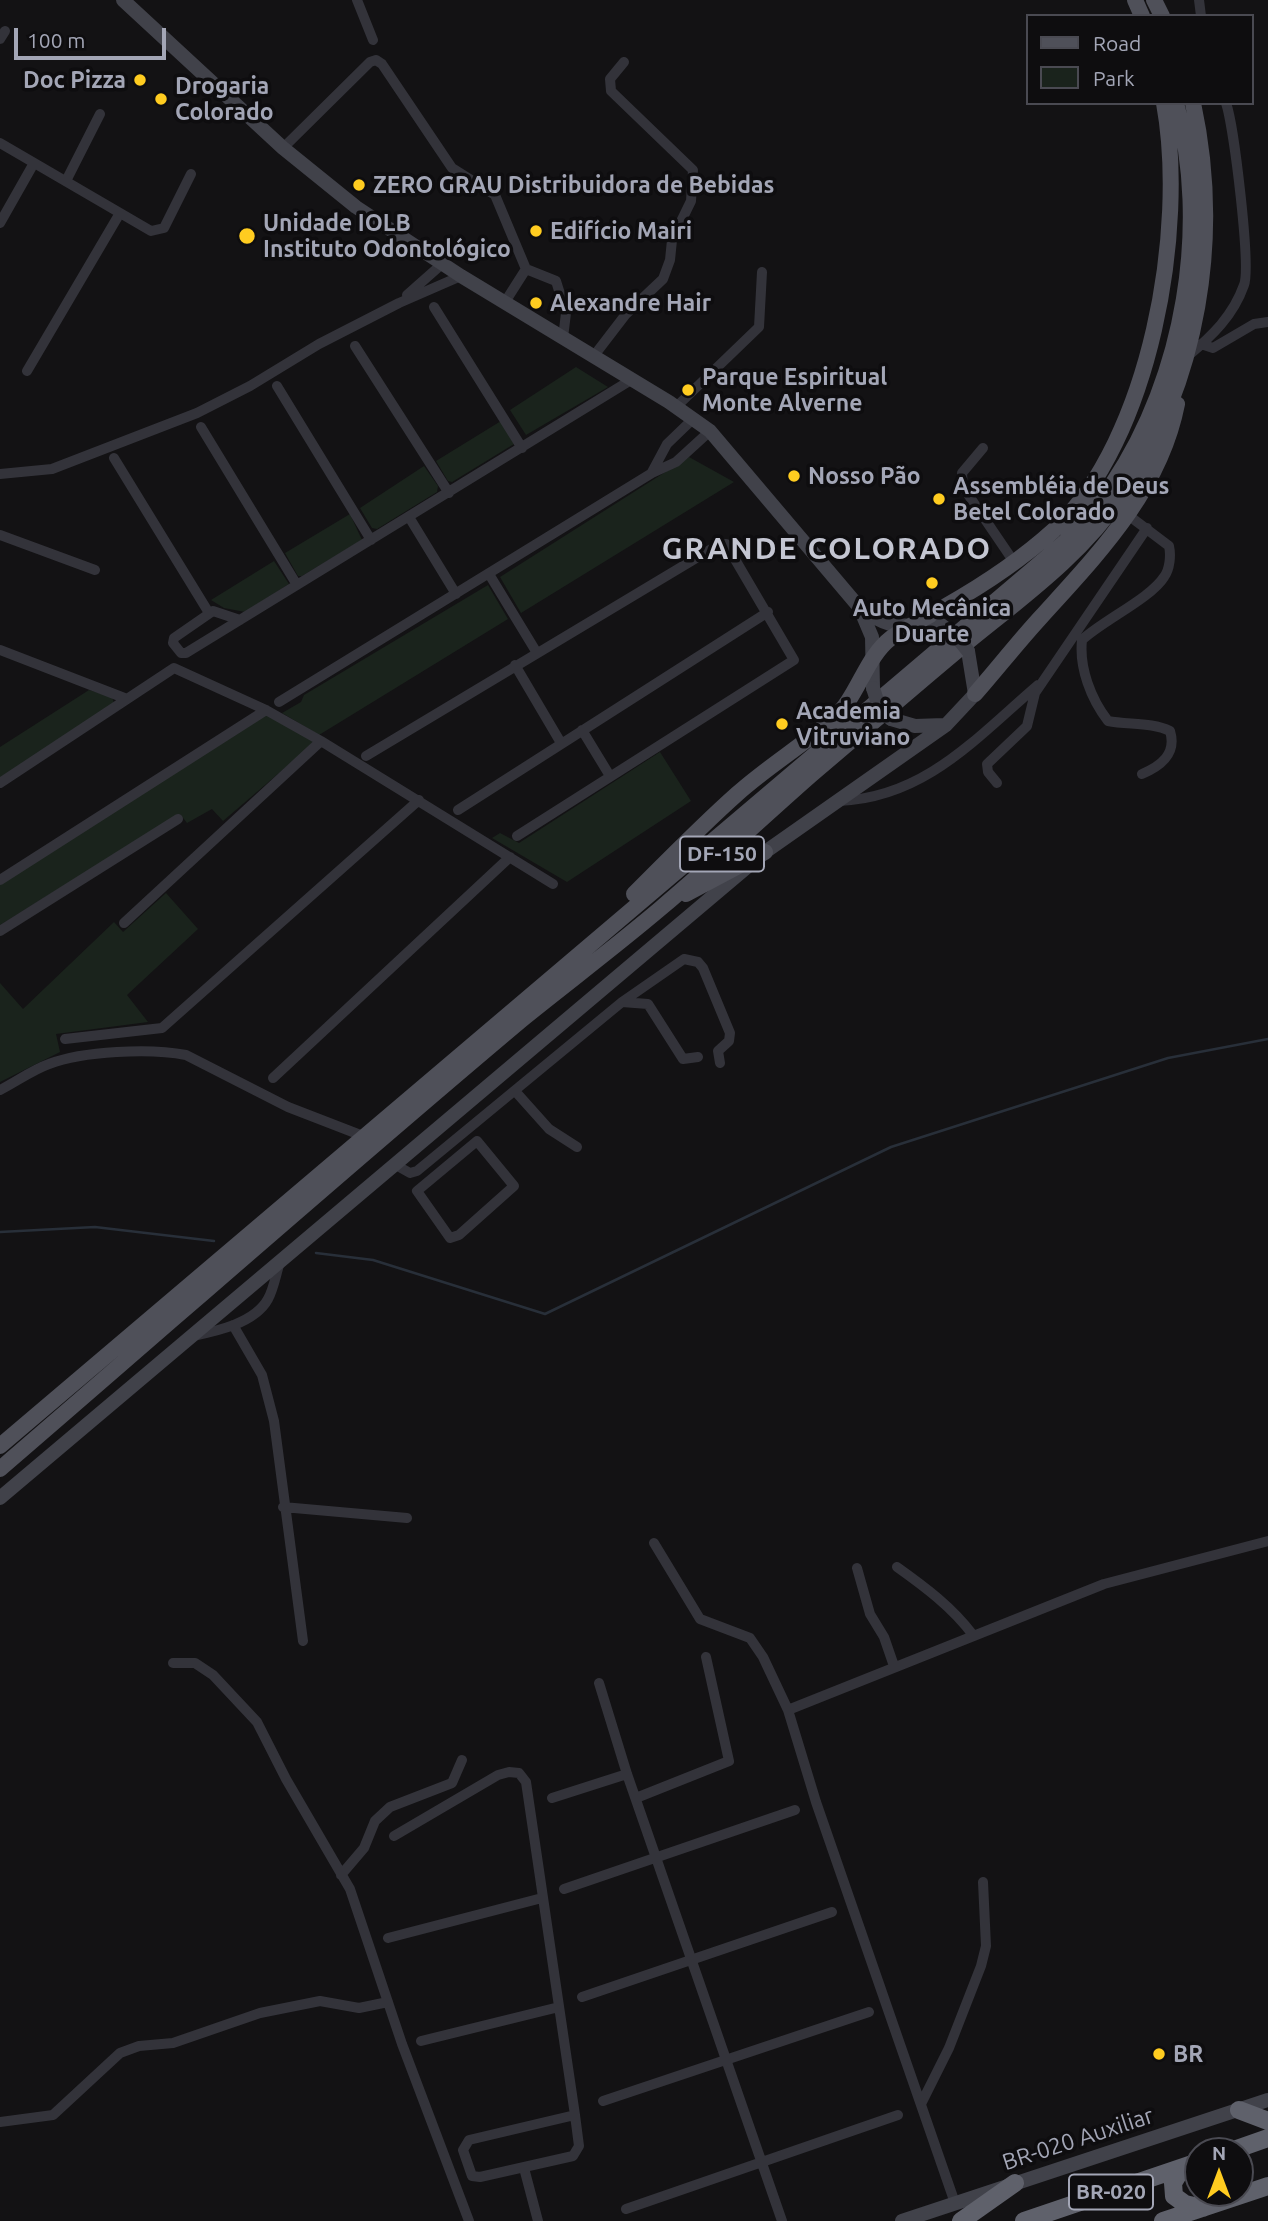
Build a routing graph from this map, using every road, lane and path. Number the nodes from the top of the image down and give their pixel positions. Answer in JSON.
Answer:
{"nodes":[{"id":1,"x":123,"y":0,"type":"edge"},
{"id":2,"x":358,"y":0,"type":"edge"},
{"id":3,"x":373,"y":40,"type":"dead end"},
{"id":4,"x":624,"y":62,"type":"dead end"},
{"id":5,"x":1164,"y":105,"type":"edge"},
{"id":6,"x":1177,"y":105,"type":"edge"},
{"id":7,"x":1193,"y":105,"type":"edge"},
{"id":8,"x":1226,"y":105,"type":"edge"},
{"id":9,"x":100,"y":114,"type":"dead end"},
{"id":10,"x":0,"y":143,"type":"edge"},
{"id":11,"x":284,"y":148,"type":"junction"},
{"id":12,"x":34,"y":163,"type":"junction"},
{"id":13,"x":191,"y":174,"type":"dead end"},
{"id":14,"x":67,"y":179,"type":"junction"},
{"id":15,"x":120,"y":213,"type":"junction"},
{"id":16,"x":0,"y":223,"type":"edge"},
{"id":17,"x":442,"y":264,"type":"junction"},
{"id":18,"x":526,"y":269,"type":"junction"},
{"id":19,"x":762,"y":272,"type":"dead end"},
{"id":20,"x":461,"y":276,"type":"junction"},
{"id":21,"x":505,"y":302,"type":"junction"},
{"id":22,"x":398,"y":303,"type":"junction"},
{"id":23,"x":434,"y":307,"type":"dead end"},
{"id":24,"x":1268,"y":322,"type":"edge"},
{"id":25,"x":563,"y":338,"type":"junction"},
{"id":26,"x":1201,"y":344,"type":"junction"},
{"id":27,"x":355,"y":346,"type":"dead end"},
{"id":28,"x":593,"y":357,"type":"junction"},
{"id":29,"x":1186,"y":361,"type":"junction"},
{"id":30,"x":27,"y":371,"type":"dead end"},
{"id":31,"x":631,"y":380,"type":"junction"},
{"id":32,"x":277,"y":386,"type":"dead end"},
{"id":33,"x":676,"y":407,"type":"junction"},
{"id":34,"x":694,"y":418,"type":"junction"},
{"id":35,"x":201,"y":428,"type":"dead end"},
{"id":36,"x":710,"y":431,"type":"junction"},
{"id":37,"x":522,"y":448,"type":"junction"},
{"id":38,"x":983,"y":448,"type":"dead end"},
{"id":39,"x":114,"y":458,"type":"dead end"},
{"id":40,"x":652,"y":473,"type":"junction"},
{"id":41,"x":0,"y":474,"type":"edge"},
{"id":42,"x":449,"y":493,"type":"junction"},
{"id":43,"x":1128,"y":515,"type":"junction"},
{"id":44,"x":409,"y":517,"type":"junction"},
{"id":45,"x":1147,"y":528,"type":"junction"},
{"id":46,"x":0,"y":535,"type":"edge"},
{"id":47,"x":371,"y":540,"type":"junction"},
{"id":48,"x":1014,"y":562,"type":"junction"},
{"id":49,"x":95,"y":570,"type":"dead end"},
{"id":50,"x":489,"y":574,"type":"junction"},
{"id":51,"x":297,"y":585,"type":"junction"},
{"id":52,"x":456,"y":594,"type":"junction"},
{"id":53,"x":859,"y":607,"type":"junction"},
{"id":54,"x":768,"y":612,"type":"junction"},
{"id":55,"x":209,"y":613,"type":"junction"},
{"id":56,"x":240,"y":620,"type":"junction"},
{"id":57,"x":909,"y":627,"type":"junction"},
{"id":58,"x":0,"y":650,"type":"edge"},
{"id":59,"x":537,"y":653,"type":"junction"},
{"id":60,"x":872,"y":664,"type":"junction"},
{"id":61,"x":515,"y":665,"type":"junction"},
{"id":62,"x":1044,"y":680,"type":"junction"},
{"id":63,"x":975,"y":694,"type":"junction"},
{"id":64,"x":127,"y":699,"type":"junction"},
{"id":65,"x":279,"y":702,"type":"dead end"},
{"id":66,"x":266,"y":710,"type":"junction"},
{"id":67,"x":946,"y":725,"type":"junction"},
{"id":68,"x":582,"y":730,"type":"junction"},
{"id":69,"x":321,"y":741,"type":"junction"},
{"id":70,"x":562,"y":743,"type":"junction"},
{"id":71,"x":366,"y":756,"type":"dead end"},
{"id":72,"x":1142,"y":774,"type":"dead end"},
{"id":73,"x":610,"y":776,"type":"junction"},
{"id":74,"x":0,"y":783,"type":"edge"},
{"id":75,"x":997,"y":783,"type":"dead end"},
{"id":76,"x":419,"y":800,"type":"junction"},
{"id":77,"x":835,"y":801,"type":"junction"},
{"id":78,"x":458,"y":810,"type":"dead end"},
{"id":79,"x":178,"y":819,"type":"dead end"},
{"id":80,"x":517,"y":836,"type":"dead end"},
{"id":81,"x":765,"y":852,"type":"junction"},
{"id":82,"x":510,"y":857,"type":"junction"},
{"id":83,"x":0,"y":880,"type":"edge"},
{"id":84,"x":553,"y":884,"type":"dead end"},
{"id":85,"x":662,"y":907,"type":"junction"},
{"id":86,"x":124,"y":923,"type":"dead end"},
{"id":87,"x":0,"y":931,"type":"edge"},
{"id":88,"x":553,"y":975,"type":"junction"},
{"id":89,"x":622,"y":1002,"type":"junction"},
{"id":90,"x":65,"y":1039,"type":"dead end"},
{"id":91,"x":698,"y":1057,"type":"dead end"},
{"id":92,"x":720,"y":1062,"type":"dead end"},
{"id":93,"x":273,"y":1077,"type":"dead end"},
{"id":94,"x":0,"y":1090,"type":"edge"},
{"id":95,"x":514,"y":1091,"type":"junction"},
{"id":96,"x":363,"y":1136,"type":"junction"},
{"id":97,"x":577,"y":1147,"type":"dead end"},
{"id":98,"x":435,"y":1155,"type":"junction"},
{"id":99,"x":394,"y":1164,"type":"junction"},
{"id":100,"x":444,"y":1165,"type":"junction"},
{"id":101,"x":281,"y":1260,"type":"junction"},
{"id":102,"x":233,"y":1325,"type":"junction"},
{"id":103,"x":193,"y":1336,"type":"junction"},
{"id":104,"x":0,"y":1446,"type":"edge"},
{"id":105,"x":0,"y":1469,"type":"edge"},
{"id":106,"x":0,"y":1498,"type":"edge"},
{"id":107,"x":283,"y":1507,"type":"junction"},
{"id":108,"x":407,"y":1518,"type":"dead end"},
{"id":109,"x":1268,"y":1541,"type":"edge"},
{"id":110,"x":654,"y":1543,"type":"dead end"},
{"id":111,"x":897,"y":1567,"type":"dead end"},
{"id":112,"x":856,"y":1568,"type":"dead end"},
{"id":113,"x":974,"y":1635,"type":"junction"},
{"id":114,"x":303,"y":1641,"type":"dead end"},
{"id":115,"x":706,"y":1657,"type":"dead end"},
{"id":116,"x":173,"y":1663,"type":"dead end"},
{"id":117,"x":894,"y":1666,"type":"junction"},
{"id":118,"x":599,"y":1683,"type":"dead end"},
{"id":119,"x":788,"y":1710,"type":"junction"},
{"id":120,"x":462,"y":1760,"type":"dead end"},
{"id":121,"x":627,"y":1774,"type":"junction"},
{"id":122,"x":552,"y":1798,"type":"dead end"},
{"id":123,"x":636,"y":1798,"type":"junction"},
{"id":124,"x":795,"y":1810,"type":"dead end"},
{"id":125,"x":394,"y":1836,"type":"dead end"},
{"id":126,"x":657,"y":1856,"type":"junction"},
{"id":127,"x":341,"y":1875,"type":"junction"},
{"id":128,"x":984,"y":1882,"type":"dead end"},
{"id":129,"x":564,"y":1889,"type":"dead end"},
{"id":130,"x":542,"y":1898,"type":"junction"},
{"id":131,"x":832,"y":1912,"type":"dead end"},
{"id":132,"x":388,"y":1938,"type":"dead end"},
{"id":133,"x":691,"y":1961,"type":"junction"},
{"id":134,"x":582,"y":1997,"type":"dead end"},
{"id":135,"x":388,"y":2002,"type":"junction"},
{"id":136,"x":559,"y":2007,"type":"junction"},
{"id":137,"x":869,"y":2012,"type":"dead end"},
{"id":138,"x":421,"y":2040,"type":"dead end"},
{"id":139,"x":725,"y":2059,"type":"junction"},
{"id":140,"x":1268,"y":2100,"type":"edge"},
{"id":141,"x":603,"y":2101,"type":"dead end"},
{"id":142,"x":921,"y":2104,"type":"junction"},
{"id":143,"x":1239,"y":2110,"type":"junction"},
{"id":144,"x":575,"y":2115,"type":"junction"},
{"id":145,"x":898,"y":2115,"type":"dead end"},
{"id":146,"x":1268,"y":2121,"type":"edge"},
{"id":147,"x":0,"y":2122,"type":"edge"},
{"id":148,"x":761,"y":2165,"type":"junction"},
{"id":149,"x":1184,"y":2167,"type":"edge"},
{"id":150,"x":524,"y":2168,"type":"junction"},
{"id":151,"x":1184,"y":2171,"type":"edge"},
{"id":152,"x":1015,"y":2183,"type":"junction"},
{"id":153,"x":1268,"y":2186,"type":"edge"},
{"id":154,"x":955,"y":2203,"type":"junction"},
{"id":155,"x":1184,"y":2203,"type":"edge"},
{"id":156,"x":1198,"y":2207,"type":"edge"},
{"id":157,"x":1203,"y":2208,"type":"junction"},
{"id":158,"x":626,"y":2209,"type":"dead end"},
{"id":159,"x":469,"y":2221,"type":"edge"},
{"id":160,"x":538,"y":2221,"type":"edge"},
{"id":161,"x":782,"y":2221,"type":"edge"},
{"id":162,"x":902,"y":2221,"type":"edge"},
{"id":163,"x":961,"y":2221,"type":"edge"},
{"id":164,"x":1024,"y":2221,"type":"edge"},
{"id":165,"x":1163,"y":2221,"type":"edge"}],
"edges":[{"from":1,"to":11,"type":"street"},
{"from":2,"to":3,"type":"street"},
{"from":4,"to":28,"type":"street"},
{"from":5,"to":48,"type":"main road"},
{"from":6,"to":88,"type":"main road","number":"DF-150"},
{"from":7,"to":29,"type":"main road","number":"DF-150"},
{"from":8,"to":26,"type":"street"},
{"from":9,"to":14,"type":"street"},
{"from":10,"to":12,"type":"street"},
{"from":11,"to":17,"type":"street"},
{"from":11,"to":18,"type":"street"},
{"from":12,"to":14,"type":"street"},
{"from":12,"to":16,"type":"street"},
{"from":13,"to":15,"type":"street"},
{"from":14,"to":15,"type":"street"},
{"from":15,"to":30,"type":"street"},
{"from":17,"to":20,"type":"street"},
{"from":17,"to":22,"type":"street"},
{"from":18,"to":21,"type":"street"},
{"from":18,"to":25,"type":"street"},
{"from":19,"to":33,"type":"street"},
{"from":20,"to":21,"type":"street"},
{"from":20,"to":22,"type":"street"},
{"from":21,"to":25,"type":"street"},
{"from":22,"to":41,"type":"street"},
{"from":23,"to":37,"type":"street"},
{"from":24,"to":26,"type":"street"},
{"from":25,"to":28,"type":"street"},
{"from":26,"to":29,"type":"street"},
{"from":27,"to":42,"type":"street"},
{"from":28,"to":31,"type":"street"},
{"from":29,"to":43,"type":"main road"},
{"from":29,"to":85,"type":"main road","number":"DF-150"},
{"from":31,"to":33,"type":"street"},
{"from":31,"to":37,"type":"street"},
{"from":32,"to":47,"type":"street"},
{"from":33,"to":34,"type":"street"},
{"from":34,"to":36,"type":"street"},
{"from":34,"to":40,"type":"street"},
{"from":35,"to":51,"type":"street"},
{"from":36,"to":40,"type":"street"},
{"from":36,"to":53,"type":"street"},
{"from":37,"to":42,"type":"street"},
{"from":38,"to":48,"type":"street"},
{"from":39,"to":55,"type":"street"},
{"from":40,"to":50,"type":"street"},
{"from":42,"to":44,"type":"street"},
{"from":43,"to":45,"type":"street"},
{"from":43,"to":63,"type":"main road"},
{"from":44,"to":47,"type":"street"},
{"from":44,"to":52,"type":"street"},
{"from":45,"to":62,"type":"street"},
{"from":45,"to":72,"type":"street"},
{"from":46,"to":49,"type":"street"},
{"from":47,"to":51,"type":"street"},
{"from":48,"to":57,"type":"main road"},
{"from":50,"to":52,"type":"street"},
{"from":50,"to":59,"type":"street"},
{"from":51,"to":56,"type":"street"},
{"from":52,"to":65,"type":"street"},
{"from":53,"to":57,"type":"street"},
{"from":53,"to":60,"type":"street"},
{"from":54,"to":59,"type":"street"},
{"from":54,"to":68,"type":"street"},
{"from":54,"to":73,"type":"street"},
{"from":55,"to":56,"type":"street"},
{"from":55,"to":56,"type":"street"},
{"from":57,"to":60,"type":"main road"},
{"from":57,"to":63,"type":"street","bridge":true},
{"from":58,"to":64,"type":"street"},
{"from":59,"to":61,"type":"street"},
{"from":60,"to":67,"type":"street","bridge":true},
{"from":60,"to":88,"type":"main road"},
{"from":61,"to":70,"type":"street"},
{"from":61,"to":71,"type":"street"},
{"from":62,"to":75,"type":"street"},
{"from":62,"to":77,"type":"street"},
{"from":63,"to":67,"type":"street"},
{"from":64,"to":66,"type":"street"},
{"from":64,"to":74,"type":"street"},
{"from":66,"to":69,"type":"street"},
{"from":66,"to":83,"type":"street"},
{"from":67,"to":77,"type":"street"},
{"from":68,"to":70,"type":"street"},
{"from":68,"to":73,"type":"street"},
{"from":69,"to":76,"type":"street"},
{"from":69,"to":86,"type":"street"},
{"from":70,"to":78,"type":"street"},
{"from":73,"to":80,"type":"street"},
{"from":76,"to":82,"type":"street"},
{"from":76,"to":90,"type":"street"},
{"from":77,"to":81,"type":"street"},
{"from":79,"to":87,"type":"street"},
{"from":81,"to":85,"type":"main road"},
{"from":81,"to":99,"type":"street"},
{"from":82,"to":84,"type":"street"},
{"from":82,"to":93,"type":"street"},
{"from":85,"to":105,"type":"main road","number":"DF-150"},
{"from":88,"to":96,"type":"main road","number":"DF-150"},
{"from":89,"to":91,"type":"street"},
{"from":89,"to":92,"type":"street"},
{"from":89,"to":95,"type":"street"},
{"from":94,"to":96,"type":"street"},
{"from":95,"to":97,"type":"street"},
{"from":95,"to":98,"type":"street"},
{"from":96,"to":104,"type":"main road","number":"DF-150"},
{"from":98,"to":99,"type":"street"},
{"from":98,"to":100,"type":"street"},
{"from":99,"to":101,"type":"street"},
{"from":100,"to":100,"type":"street"},
{"from":101,"to":102,"type":"street"},
{"from":101,"to":103,"type":"street"},
{"from":102,"to":103,"type":"street"},
{"from":102,"to":107,"type":"street"},
{"from":103,"to":106,"type":"street"},
{"from":107,"to":108,"type":"street"},
{"from":107,"to":114,"type":"street"},
{"from":109,"to":113,"type":"street"},
{"from":110,"to":119,"type":"street"},
{"from":111,"to":113,"type":"street"},
{"from":112,"to":117,"type":"street"},
{"from":113,"to":117,"type":"street"},
{"from":115,"to":123,"type":"street"},
{"from":116,"to":127,"type":"street"},
{"from":117,"to":119,"type":"street"},
{"from":118,"to":121,"type":"street"},
{"from":119,"to":142,"type":"street"},
{"from":120,"to":127,"type":"street"},
{"from":121,"to":122,"type":"street"},
{"from":121,"to":123,"type":"street"},
{"from":123,"to":126,"type":"street"},
{"from":124,"to":126,"type":"street"},
{"from":125,"to":130,"type":"street"},
{"from":126,"to":129,"type":"street"},
{"from":126,"to":133,"type":"street"},
{"from":127,"to":135,"type":"street"},
{"from":128,"to":142,"type":"street"},
{"from":130,"to":132,"type":"street"},
{"from":130,"to":136,"type":"street"},
{"from":131,"to":133,"type":"street"},
{"from":133,"to":134,"type":"street"},
{"from":133,"to":139,"type":"street"},
{"from":135,"to":147,"type":"street"},
{"from":135,"to":159,"type":"street"},
{"from":136,"to":138,"type":"street"},
{"from":136,"to":144,"type":"street"},
{"from":137,"to":139,"type":"street"},
{"from":139,"to":141,"type":"street"},
{"from":139,"to":148,"type":"street"},
{"from":140,"to":143,"type":"street","name":"BR-020 Auxiliar"},
{"from":142,"to":154,"type":"street"},
{"from":143,"to":146,"type":"highway"},
{"from":143,"to":152,"type":"street","name":"BR-020 Auxiliar"},
{"from":144,"to":150,"type":"street"},
{"from":144,"to":150,"type":"street"},
{"from":145,"to":148,"type":"street"},
{"from":148,"to":158,"type":"street"},
{"from":148,"to":161,"type":"street"},
{"from":149,"to":164,"type":"highway","number":"BR-020"},
{"from":150,"to":160,"type":"street"},
{"from":151,"to":155,"type":"highway"},
{"from":152,"to":154,"type":"street","name":"BR-020 Auxiliar"},
{"from":152,"to":163,"type":"highway"},
{"from":153,"to":157,"type":"highway","number":"BR-020"},
{"from":154,"to":162,"type":"street","name":"BR-020 Auxiliar"},
{"from":156,"to":157,"type":"highway"},
{"from":157,"to":165,"type":"highway","number":"BR-020"}]}
